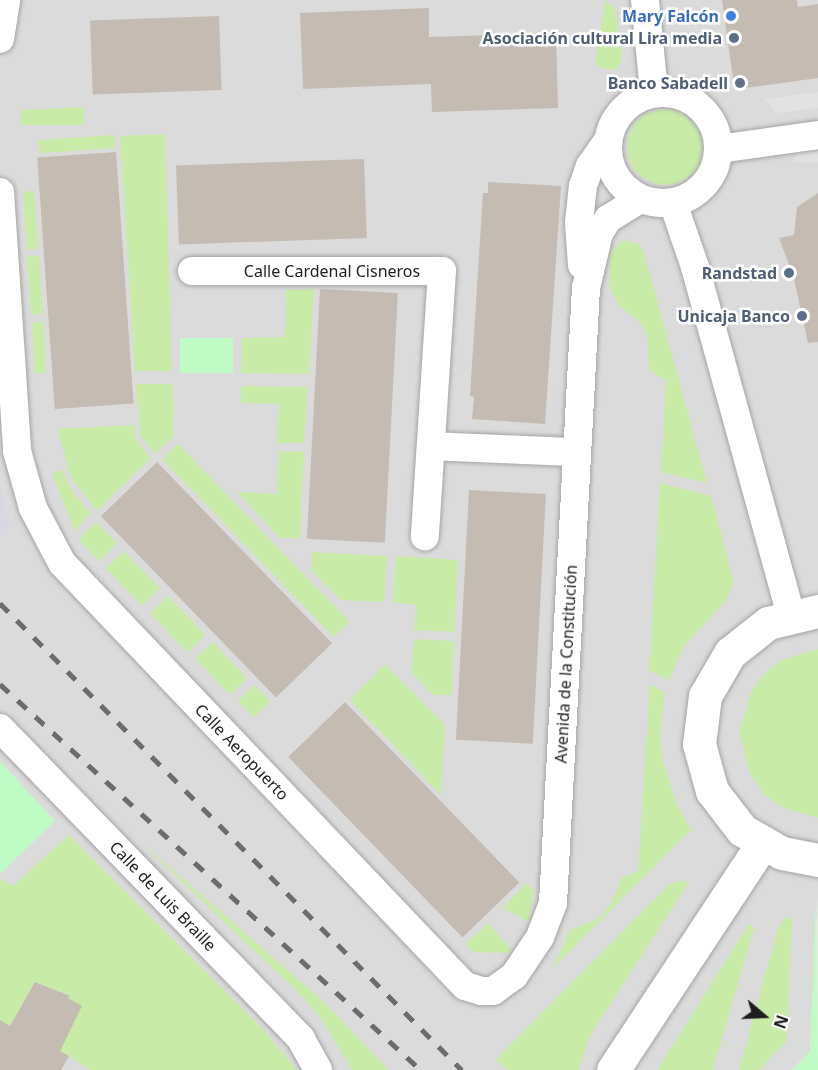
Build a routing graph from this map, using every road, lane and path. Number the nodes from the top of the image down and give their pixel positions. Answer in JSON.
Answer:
{"nodes":[{"id":1,"x":6,"y":0,"type":"edge"},
{"id":2,"x":645,"y":0,"type":"edge"},
{"id":3,"x":0,"y":39,"type":"edge"},
{"id":4,"x":654,"y":92,"type":"junction"},
{"id":5,"x":818,"y":135,"type":"edge"},
{"id":6,"x":608,"y":140,"type":"junction"},
{"id":7,"x":719,"y":149,"type":"junction"},
{"id":8,"x":0,"y":192,"type":"edge"},
{"id":9,"x":640,"y":199,"type":"junction"},
{"id":10,"x":673,"y":203,"type":"junction"},
{"id":11,"x":192,"y":271,"type":"dead end"},
{"id":12,"x":586,"y":288,"type":"junction"},
{"id":13,"x":431,"y":446,"type":"junction"},
{"id":14,"x":576,"y":452,"type":"junction"},
{"id":15,"x":425,"y":536,"type":"dead end"},
{"id":16,"x":805,"y":613,"type":"edge"},
{"id":17,"x":0,"y":728,"type":"edge"},
{"id":18,"x":762,"y":844,"type":"junction"},
{"id":19,"x":818,"y":860,"type":"edge"},
{"id":20,"x":465,"y":986,"type":"joint"},
{"id":21,"x":318,"y":1070,"type":"edge"},
{"id":22,"x":614,"y":1070,"type":"edge"}],
"edges":[{"from":1,"to":3,"type":"street"},
{"from":2,"to":4,"type":"street"},
{"from":4,"to":6,"type":"street"},
{"from":4,"to":7,"type":"street"},
{"from":5,"to":7,"type":"street"},
{"from":6,"to":9,"type":"street"},
{"from":6,"to":12,"type":"street","name":"Avenida de la Constitución"},
{"from":7,"to":10,"type":"street"},
{"from":8,"to":20,"type":"street","name":"Calle Aeropuerto"},
{"from":9,"to":10,"type":"street"},
{"from":9,"to":12,"type":"street","name":"Avenida de la Constitución"},
{"from":10,"to":16,"type":"street"},
{"from":11,"to":13,"type":"street","name":"Calle Cardenal Cisneros"},
{"from":12,"to":14,"type":"street","name":"Avenida de la Constitución"},
{"from":13,"to":14,"type":"street"},
{"from":13,"to":15,"type":"street","name":"Calle Cardenal Cisneros"},
{"from":14,"to":20,"type":"street","name":"Avenida de la Constitución"},
{"from":16,"to":18,"type":"street"},
{"from":17,"to":21,"type":"street","name":"Calle de Luis Braille"},
{"from":18,"to":19,"type":"street"},
{"from":18,"to":22,"type":"street"}]}
